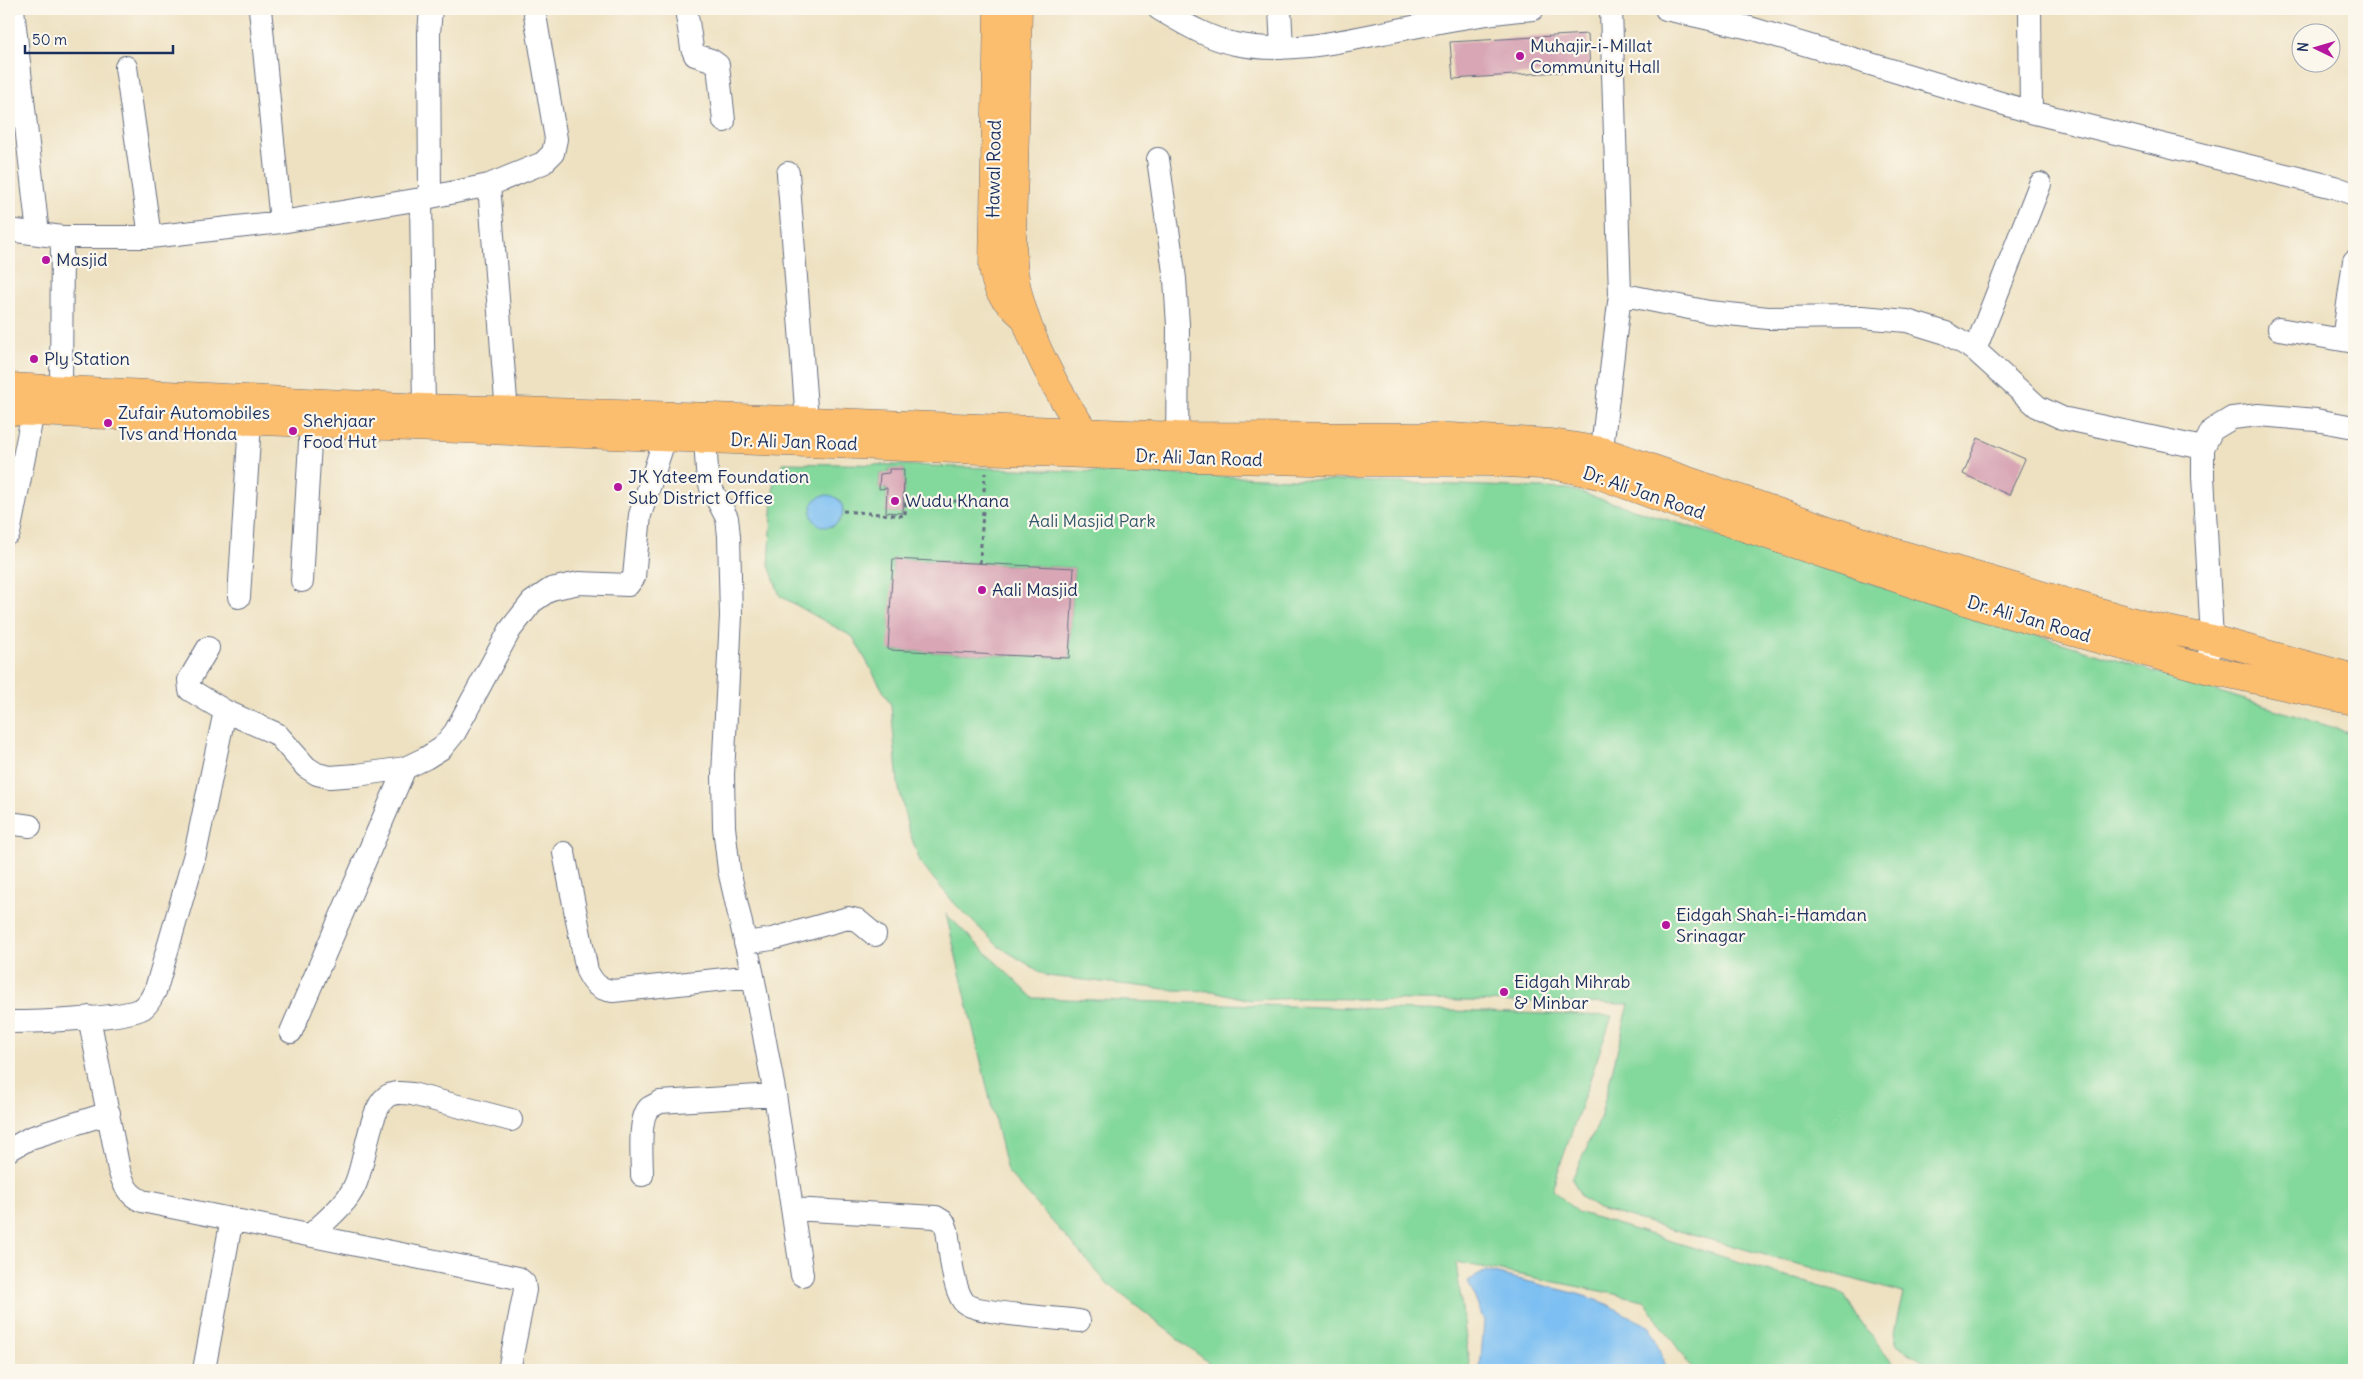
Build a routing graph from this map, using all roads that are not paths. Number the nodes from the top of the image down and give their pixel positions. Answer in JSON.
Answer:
{"nodes":[{"id":1,"x":13,"y":9,"type":"edge"},
{"id":2,"x":260,"y":9,"type":"edge"},
{"id":3,"x":431,"y":9,"type":"edge"},
{"id":4,"x":686,"y":9,"type":"edge"},
{"id":5,"x":998,"y":9,"type":"edge"},
{"id":6,"x":1018,"y":9,"type":"edge"},
{"id":7,"x":1159,"y":9,"type":"edge"},
{"id":8,"x":1280,"y":9,"type":"edge"},
{"id":9,"x":1534,"y":9,"type":"edge"},
{"id":10,"x":1611,"y":9,"type":"edge"},
{"id":11,"x":1666,"y":9,"type":"edge"},
{"id":12,"x":2030,"y":9,"type":"edge"},
{"id":13,"x":1464,"y":13,"type":"edge"},
{"id":14,"x":535,"y":15,"type":"dead end"},
{"id":15,"x":1282,"y":48,"type":"junction"},
{"id":16,"x":126,"y":67,"type":"dead end"},
{"id":17,"x":2031,"y":112,"type":"junction"},
{"id":18,"x":724,"y":121,"type":"dead end"},
{"id":19,"x":1158,"y":160,"type":"dead end"},
{"id":20,"x":788,"y":173,"type":"dead end"},
{"id":21,"x":2040,"y":184,"type":"dead end"},
{"id":22,"x":489,"y":186,"type":"junction"},
{"id":23,"x":2354,"y":194,"type":"edge"},
{"id":24,"x":425,"y":198,"type":"junction"},
{"id":25,"x":281,"y":222,"type":"junction"},
{"id":26,"x":9,"y":230,"type":"edge"},
{"id":27,"x":38,"y":234,"type":"junction"},
{"id":28,"x":150,"y":236,"type":"junction"},
{"id":29,"x":62,"y":237,"type":"junction"},
{"id":30,"x":2354,"y":261,"type":"edge"},
{"id":31,"x":1620,"y":294,"type":"junction"},
{"id":32,"x":1024,"y":316,"type":"junction"},
{"id":33,"x":2279,"y":330,"type":"dead end"},
{"id":34,"x":2349,"y":341,"type":"edge"},
{"id":35,"x":1975,"y":350,"type":"junction"},
{"id":36,"x":9,"y":387,"type":"edge"},
{"id":37,"x":61,"y":390,"type":"junction"},
{"id":38,"x":424,"y":408,"type":"junction"},
{"id":39,"x":21,"y":412,"type":"edge"},
{"id":40,"x":807,"y":421,"type":"junction"},
{"id":41,"x":250,"y":422,"type":"junction"},
{"id":42,"x":508,"y":422,"type":"junction"},
{"id":43,"x":311,"y":425,"type":"junction"},
{"id":44,"x":2354,"y":427,"type":"edge"},
{"id":45,"x":1085,"y":432,"type":"junction"},
{"id":46,"x":928,"y":437,"type":"junction"},
{"id":47,"x":665,"y":438,"type":"junction"},
{"id":48,"x":705,"y":439,"type":"junction"},
{"id":49,"x":1177,"y":447,"type":"junction"},
{"id":50,"x":2203,"y":448,"type":"junction"},
{"id":51,"x":1103,"y":455,"type":"junction"},
{"id":52,"x":1601,"y":463,"type":"junction"},
{"id":53,"x":9,"y":533,"type":"edge"},
{"id":54,"x":302,"y":581,"type":"dead end"},
{"id":55,"x":239,"y":596,"type":"dead end"},
{"id":56,"x":2212,"y":638,"type":"junction"},
{"id":57,"x":208,"y":648,"type":"dead end"},
{"id":58,"x":2206,"y":668,"type":"junction"},
{"id":59,"x":2354,"y":678,"type":"edge"},
{"id":60,"x":2354,"y":701,"type":"edge"},
{"id":61,"x":225,"y":711,"type":"junction"},
{"id":62,"x":405,"y":768,"type":"junction"},
{"id":63,"x":564,"y":853,"type":"dead end"},
{"id":64,"x":875,"y":936,"type":"dead end"},
{"id":65,"x":745,"y":943,"type":"junction"},
{"id":66,"x":753,"y":976,"type":"junction"},
{"id":67,"x":89,"y":1017,"type":"junction"},
{"id":68,"x":9,"y":1022,"type":"edge"},
{"id":69,"x":292,"y":1032,"type":"dead end"},
{"id":70,"x":775,"y":1095,"type":"junction"},
{"id":71,"x":109,"y":1113,"type":"junction"},
{"id":72,"x":511,"y":1120,"type":"dead end"},
{"id":73,"x":9,"y":1150,"type":"edge"},
{"id":74,"x":642,"y":1175,"type":"dead end"},
{"id":75,"x":792,"y":1209,"type":"junction"},
{"id":76,"x":232,"y":1218,"type":"junction"},
{"id":77,"x":312,"y":1234,"type":"junction"},
{"id":78,"x":802,"y":1275,"type":"dead end"},
{"id":79,"x":1079,"y":1321,"type":"dead end"},
{"id":80,"x":204,"y":1370,"type":"edge"},
{"id":81,"x":509,"y":1370,"type":"edge"}],
"edges":[{"from":1,"to":27,"type":"street"},
{"from":2,"to":25,"type":"street"},
{"from":3,"to":24,"type":"street"},
{"from":4,"to":18,"type":"street"},
{"from":5,"to":32,"type":"main road","name":"Hawal Road"},
{"from":6,"to":32,"type":"main road","name":"Hawal Road"},
{"from":7,"to":15,"type":"street"},
{"from":8,"to":15,"type":"street"},
{"from":9,"to":13,"type":"street"},
{"from":10,"to":31,"type":"street"},
{"from":11,"to":17,"type":"street"},
{"from":12,"to":17,"type":"street"},
{"from":13,"to":15,"type":"street"},
{"from":14,"to":22,"type":"street"},
{"from":16,"to":28,"type":"street"},
{"from":17,"to":23,"type":"street"},
{"from":19,"to":49,"type":"street"},
{"from":20,"to":40,"type":"street"},
{"from":21,"to":35,"type":"street"},
{"from":22,"to":24,"type":"street"},
{"from":22,"to":42,"type":"street"},
{"from":24,"to":25,"type":"street"},
{"from":24,"to":38,"type":"street"},
{"from":25,"to":28,"type":"street"},
{"from":26,"to":27,"type":"street"},
{"from":27,"to":29,"type":"street"},
{"from":28,"to":29,"type":"street"},
{"from":29,"to":37,"type":"street"},
{"from":30,"to":34,"type":"street"},
{"from":31,"to":35,"type":"street"},
{"from":31,"to":52,"type":"street"},
{"from":32,"to":45,"type":"main road","name":"Hawal Road"},
{"from":33,"to":34,"type":"street"},
{"from":35,"to":50,"type":"street"},
{"from":36,"to":37,"type":"main road","name":"Dr. Ali Jan Road"},
{"from":37,"to":38,"type":"main road","name":"Dr. Ali Jan Road"},
{"from":38,"to":42,"type":"main road","name":"Dr. Ali Jan Road"},
{"from":39,"to":41,"type":"main road","name":"Dr. Ali Jan Road"},
{"from":39,"to":53,"type":"street"},
{"from":40,"to":42,"type":"main road","name":"Dr. Ali Jan Road"},
{"from":40,"to":46,"type":"main road","name":"Dr. Ali Jan Road"},
{"from":41,"to":43,"type":"main road","name":"Dr. Ali Jan Road"},
{"from":41,"to":55,"type":"street"},
{"from":42,"to":43,"type":"main road","name":"Dr. Ali Jan Road"},
{"from":42,"to":47,"type":"main road","name":"Dr. Ali Jan Road"},
{"from":43,"to":54,"type":"street"},
{"from":44,"to":50,"type":"street"},
{"from":45,"to":46,"type":"main road","name":"Dr. Ali Jan Road"},
{"from":45,"to":49,"type":"main road","name":"Dr. Ali Jan Road"},
{"from":45,"to":51,"type":"main road","name":"Hawal Road"},
{"from":46,"to":48,"type":"main road","name":"Dr. Ali Jan Road"},
{"from":46,"to":51,"type":"main road","name":"Dr. Ali Jan Road"},
{"from":47,"to":48,"type":"main road","name":"Dr. Ali Jan Road"},
{"from":47,"to":62,"type":"street"},
{"from":48,"to":65,"type":"street"},
{"from":49,"to":51,"type":"main road","name":"Dr. Ali Jan Road"},
{"from":49,"to":52,"type":"main road","name":"Dr. Ali Jan Road"},
{"from":50,"to":56,"type":"street"},
{"from":52,"to":56,"type":"main road","name":"Dr. Ali Jan Road"},
{"from":52,"to":58,"type":"main road","name":"Dr. Ali Jan Road"},
{"from":56,"to":58,"type":"street"},
{"from":56,"to":59,"type":"main road","name":"Dr. Ali Jan Road"},
{"from":57,"to":61,"type":"street"},
{"from":58,"to":60,"type":"main road","name":"Dr. Ali Jan Road"},
{"from":61,"to":62,"type":"street"},
{"from":61,"to":67,"type":"street"},
{"from":62,"to":69,"type":"street"},
{"from":63,"to":66,"type":"street"},
{"from":64,"to":65,"type":"street"},
{"from":65,"to":66,"type":"street"},
{"from":66,"to":70,"type":"street"},
{"from":67,"to":68,"type":"street"},
{"from":67,"to":71,"type":"street"},
{"from":70,"to":74,"type":"street"},
{"from":70,"to":75,"type":"street"},
{"from":71,"to":73,"type":"street"},
{"from":71,"to":76,"type":"street"},
{"from":72,"to":77,"type":"street"},
{"from":75,"to":78,"type":"street"},
{"from":75,"to":79,"type":"street"},
{"from":76,"to":77,"type":"street"},
{"from":76,"to":80,"type":"street"},
{"from":77,"to":81,"type":"street"}]}
